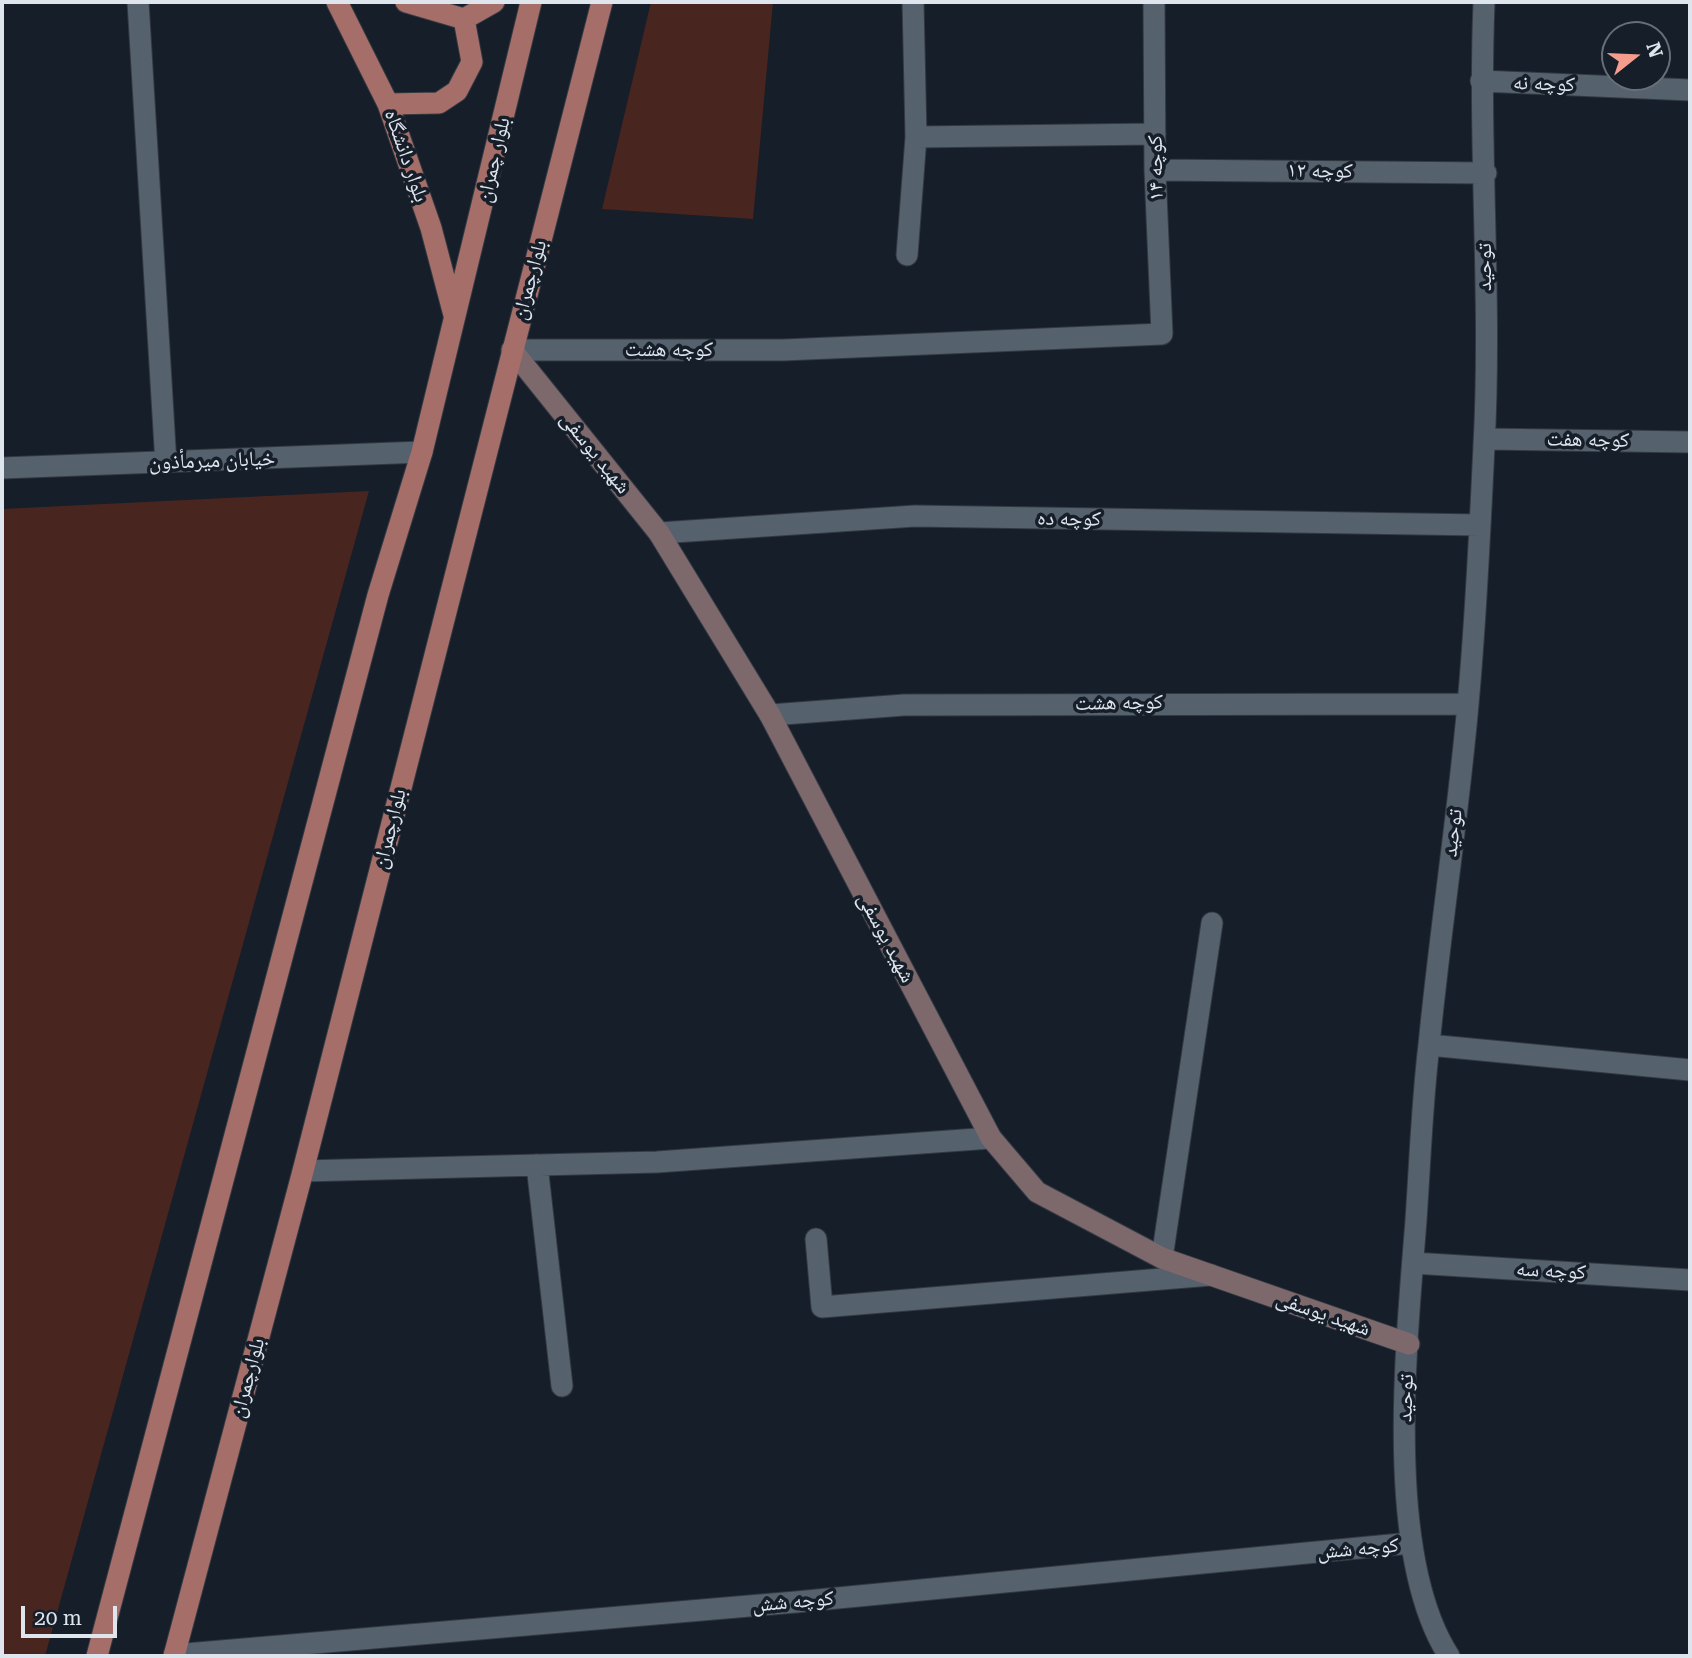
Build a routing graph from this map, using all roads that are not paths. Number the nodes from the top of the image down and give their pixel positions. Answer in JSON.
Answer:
{"nodes":[{"id":1,"x":138,"y":2,"type":"edge"},
{"id":2,"x":337,"y":2,"type":"edge"},
{"id":3,"x":406,"y":2,"type":"edge"},
{"id":4,"x":494,"y":2,"type":"edge"},
{"id":5,"x":531,"y":2,"type":"edge"},
{"id":6,"x":602,"y":2,"type":"edge"},
{"id":7,"x":914,"y":2,"type":"edge"},
{"id":8,"x":1154,"y":2,"type":"edge"},
{"id":9,"x":1485,"y":2,"type":"edge"},
{"id":10,"x":464,"y":19,"type":"junction"},
{"id":11,"x":1481,"y":81,"type":"junction"},
{"id":12,"x":1690,"y":89,"type":"edge"},
{"id":13,"x":388,"y":104,"type":"junction"},
{"id":14,"x":1155,"y":134,"type":"junction"},
{"id":15,"x":916,"y":136,"type":"junction"},
{"id":16,"x":1155,"y":170,"type":"junction"},
{"id":17,"x":1486,"y":173,"type":"junction"},
{"id":18,"x":907,"y":255,"type":"dead end"},
{"id":19,"x":455,"y":317,"type":"junction"},
{"id":20,"x":1162,"y":334,"type":"joint"},
{"id":21,"x":512,"y":350,"type":"junction"},
{"id":22,"x":1485,"y":439,"type":"junction"},
{"id":23,"x":1690,"y":442,"type":"edge"},
{"id":24,"x":422,"y":452,"type":"junction"},
{"id":25,"x":166,"y":464,"type":"junction"},
{"id":26,"x":2,"y":468,"type":"edge"},
{"id":27,"x":1479,"y":525,"type":"junction"},
{"id":28,"x":659,"y":533,"type":"junction"},
{"id":29,"x":1468,"y":704,"type":"junction"},
{"id":30,"x":769,"y":715,"type":"junction"},
{"id":31,"x":1212,"y":923,"type":"dead end"},
{"id":32,"x":1429,"y":1045,"type":"junction"},
{"id":33,"x":1690,"y":1070,"type":"edge"},
{"id":34,"x":991,"y":1138,"type":"junction"},
{"id":35,"x":537,"y":1165,"type":"junction"},
{"id":36,"x":303,"y":1171,"type":"junction"},
{"id":37,"x":816,"y":1239,"type":"dead end"},
{"id":38,"x":1162,"y":1258,"type":"junction"},
{"id":39,"x":1413,"y":1263,"type":"junction"},
{"id":40,"x":1211,"y":1275,"type":"junction"},
{"id":41,"x":1690,"y":1280,"type":"edge"},
{"id":42,"x":1409,"y":1344,"type":"junction"},
{"id":43,"x":562,"y":1386,"type":"dead end"},
{"id":44,"x":1411,"y":1544,"type":"junction"},
{"id":45,"x":174,"y":1655,"type":"edge"},
{"id":46,"x":97,"y":1656,"type":"edge"},
{"id":47,"x":1449,"y":1656,"type":"edge"}],
"edges":[{"from":1,"to":25,"type":"street"},
{"from":2,"to":13,"type":"main road","name":"بلوار دانشگاه"},
{"from":3,"to":10,"type":"main road"},
{"from":4,"to":10,"type":"main road"},
{"from":5,"to":19,"type":"main road","name":"بلوار چمران"},
{"from":6,"to":21,"type":"main road","name":"بلوارچمران"},
{"from":7,"to":15,"type":"street"},
{"from":8,"to":14,"type":"street","name":"کوچه ۱۴"},
{"from":9,"to":11,"type":"street","name":"توحید"},
{"from":10,"to":13,"type":"main road"},
{"from":11,"to":12,"type":"street","name":"کوچه نه"},
{"from":11,"to":17,"type":"street","name":"توحید"},
{"from":13,"to":19,"type":"main road","name":"بلوار دانشگاه"},
{"from":14,"to":15,"type":"street"},
{"from":14,"to":16,"type":"street","name":"کوچه ۱۴"},
{"from":15,"to":18,"type":"street"},
{"from":16,"to":17,"type":"street","name":"کوچه ۱۲"},
{"from":16,"to":20,"type":"street","name":"کوچه ۱۴"},
{"from":17,"to":22,"type":"street","name":"توحید"},
{"from":19,"to":24,"type":"main road","name":"بلوار چمران"},
{"from":20,"to":21,"type":"street","name":"کوچه هشت"},
{"from":21,"to":28,"type":"street","name":"شهید یوسفی"},
{"from":21,"to":36,"type":"main road","name":"بلوارچمران"},
{"from":22,"to":23,"type":"street","name":"کوچه هفت"},
{"from":22,"to":27,"type":"street","name":"توحید"},
{"from":24,"to":25,"type":"street","name":"خیابان میرمأذون"},
{"from":24,"to":46,"type":"main road","name":"بلوار چمران"},
{"from":25,"to":26,"type":"street","name":"خیابان میرمأذون"},
{"from":27,"to":28,"type":"street","name":"کوچه ده"},
{"from":27,"to":29,"type":"street","name":"توحید"},
{"from":28,"to":30,"type":"street","name":"شهید یوسفی"},
{"from":29,"to":30,"type":"street","name":"کوچه هشت"},
{"from":29,"to":32,"type":"street","name":"توحید"},
{"from":30,"to":34,"type":"street","name":"شهید یوسفی"},
{"from":31,"to":38,"type":"street"},
{"from":32,"to":33,"type":"street"},
{"from":32,"to":39,"type":"street","name":"توحید"},
{"from":34,"to":35,"type":"street"},
{"from":34,"to":38,"type":"street","name":"شهید یوسفی"},
{"from":35,"to":36,"type":"street"},
{"from":35,"to":43,"type":"street"},
{"from":36,"to":45,"type":"main road","name":"بلوارچمران"},
{"from":37,"to":40,"type":"street"},
{"from":38,"to":40,"type":"street","name":"شهید یوسفی"},
{"from":39,"to":41,"type":"street","name":"کوچه سه"},
{"from":39,"to":42,"type":"street","name":"توحید"},
{"from":40,"to":42,"type":"street","name":"شهید یوسفی"},
{"from":42,"to":44,"type":"street","name":"توحید"},
{"from":44,"to":45,"type":"street","name":"کوچه شش"},
{"from":44,"to":47,"type":"street","name":"توحید"}]}
